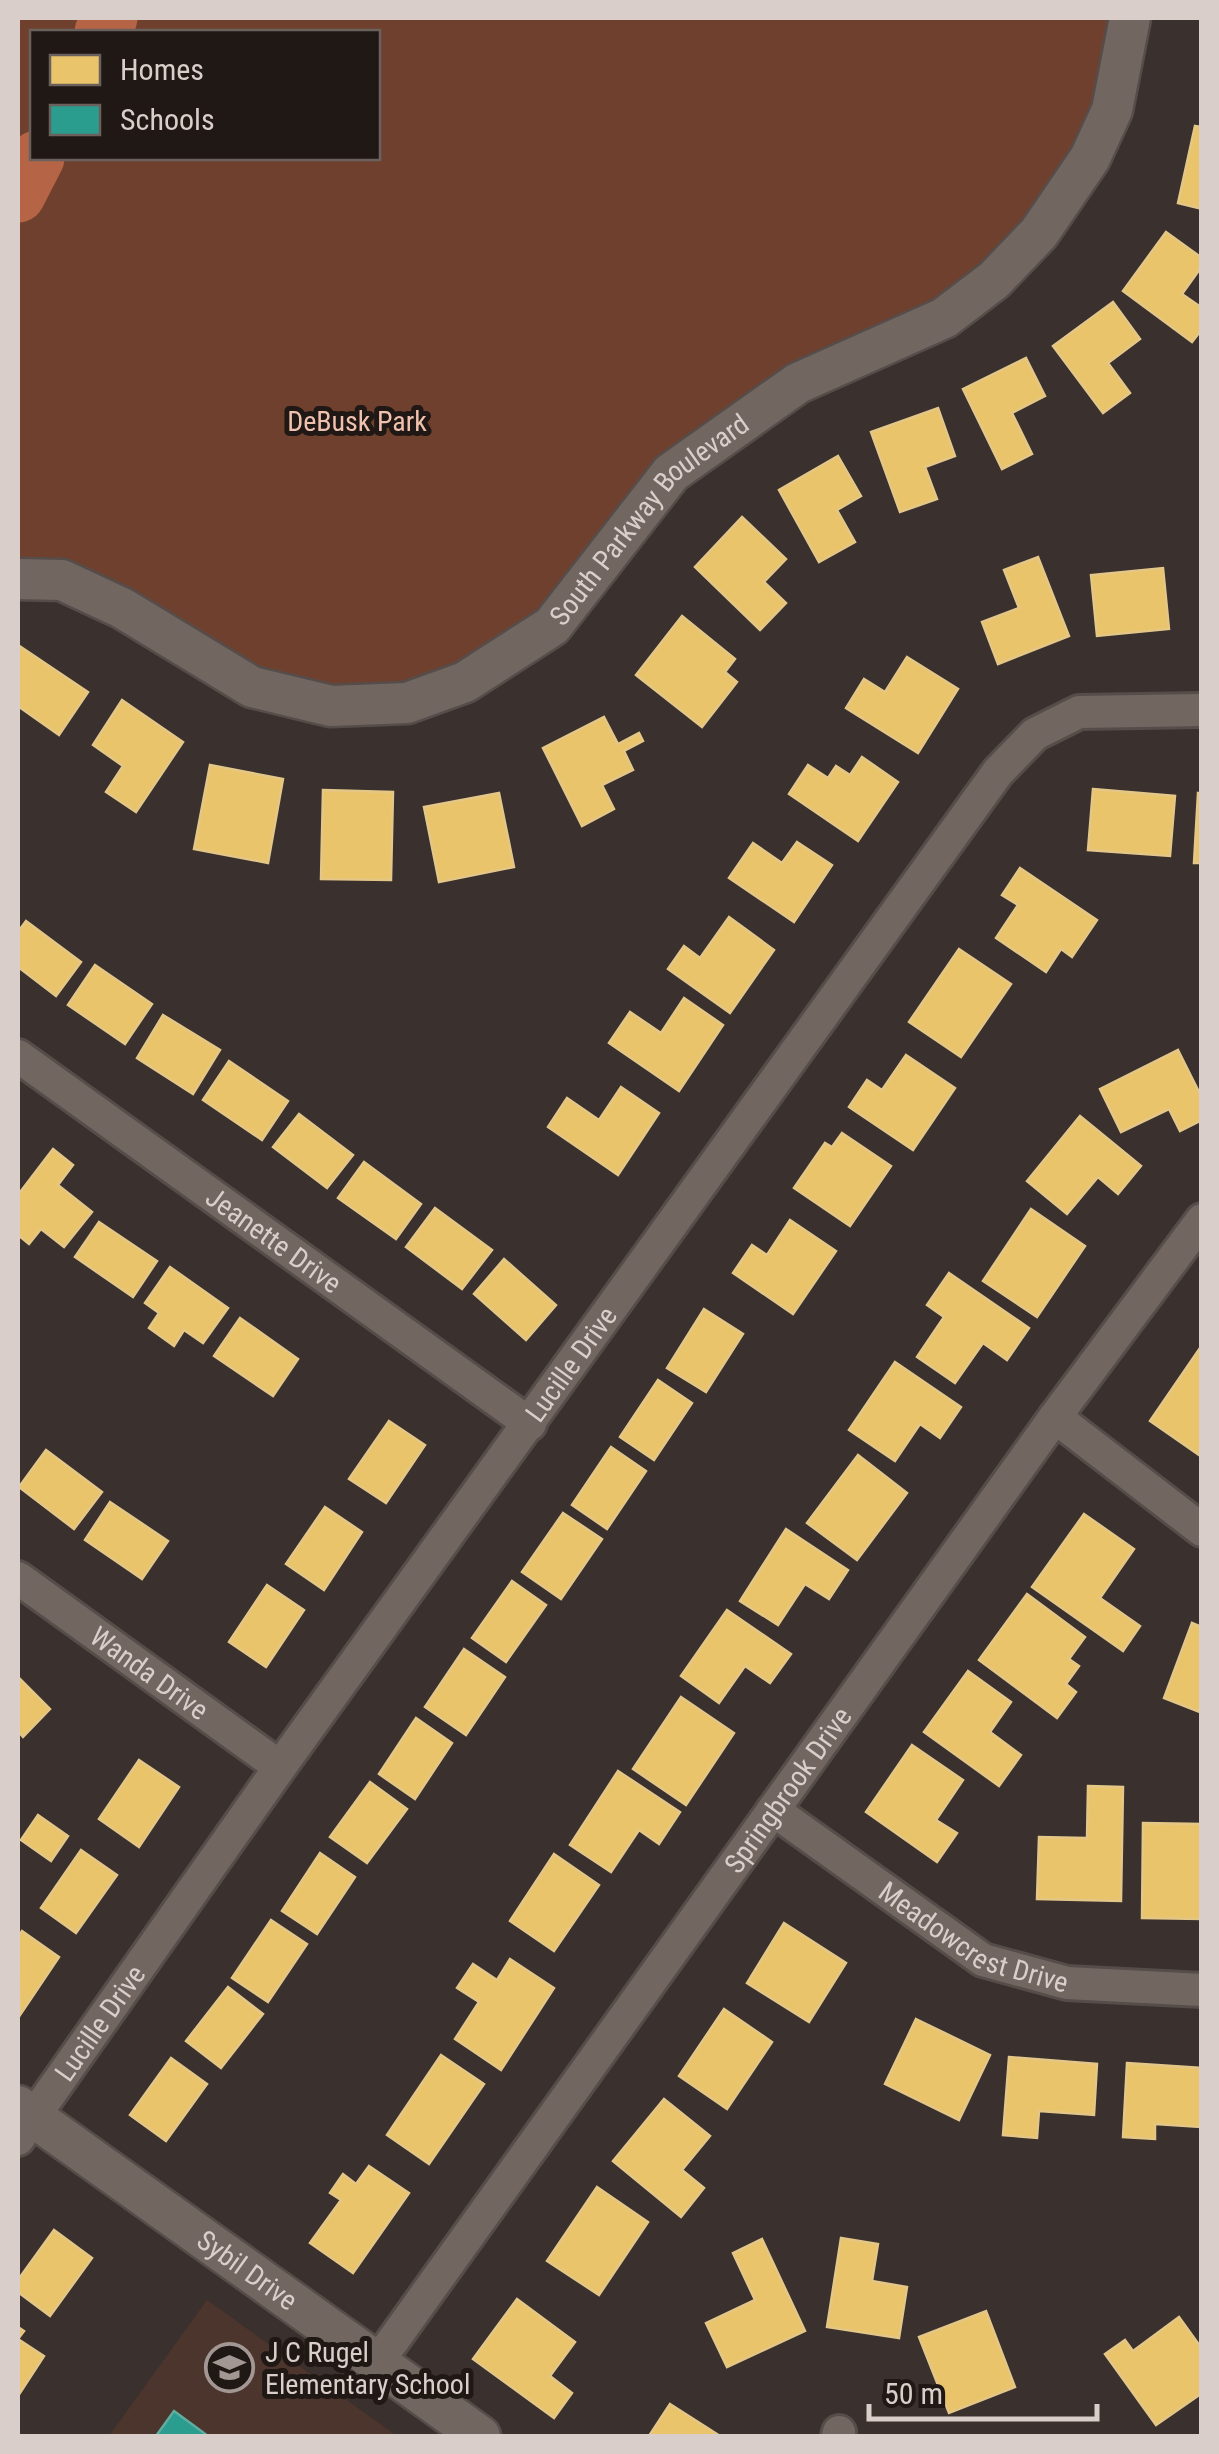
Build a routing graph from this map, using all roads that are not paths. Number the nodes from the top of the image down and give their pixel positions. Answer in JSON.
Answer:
{"nodes":[{"id":1,"x":1130,"y":18,"type":"edge"},
{"id":2,"x":18,"y":579,"type":"edge"},
{"id":3,"x":1202,"y":710,"type":"edge"},
{"id":4,"x":18,"y":1056,"type":"edge"},
{"id":5,"x":1202,"y":1220,"type":"edge"},
{"id":6,"x":1055,"y":1416,"type":"junction"},
{"id":7,"x":530,"y":1424,"type":"junction"},
{"id":8,"x":1202,"y":1530,"type":"edge"},
{"id":9,"x":18,"y":1578,"type":"edge"},
{"id":10,"x":280,"y":1767,"type":"junction"},
{"id":11,"x":773,"y":1810,"type":"junction"},
{"id":12,"x":1202,"y":1990,"type":"edge"},
{"id":13,"x":23,"y":2121,"type":"edge"},
{"id":14,"x":378,"y":2363,"type":"junction"},
{"id":15,"x":480,"y":2436,"type":"edge"}],
"edges":[{"from":1,"to":2,"type":"street","name":"South Parkway Boulevard"},
{"from":3,"to":7,"type":"street","name":"Lucille Drive"},
{"from":4,"to":7,"type":"street","name":"Jeanette Drive"},
{"from":5,"to":6,"type":"street","name":"Springbrook Drive"},
{"from":6,"to":8,"type":"street"},
{"from":6,"to":11,"type":"street","name":"Springbrook Drive"},
{"from":7,"to":10,"type":"street","name":"Lucille Drive"},
{"from":9,"to":10,"type":"street","name":"Wanda Drive"},
{"from":10,"to":13,"type":"street","name":"Lucille Drive"},
{"from":11,"to":12,"type":"street","name":"Meadowcrest Drive"},
{"from":11,"to":14,"type":"street","name":"Springbrook Drive"},
{"from":13,"to":14,"type":"street","name":"Sybil Drive"},
{"from":14,"to":15,"type":"street","name":"Sybil Drive"}]}
